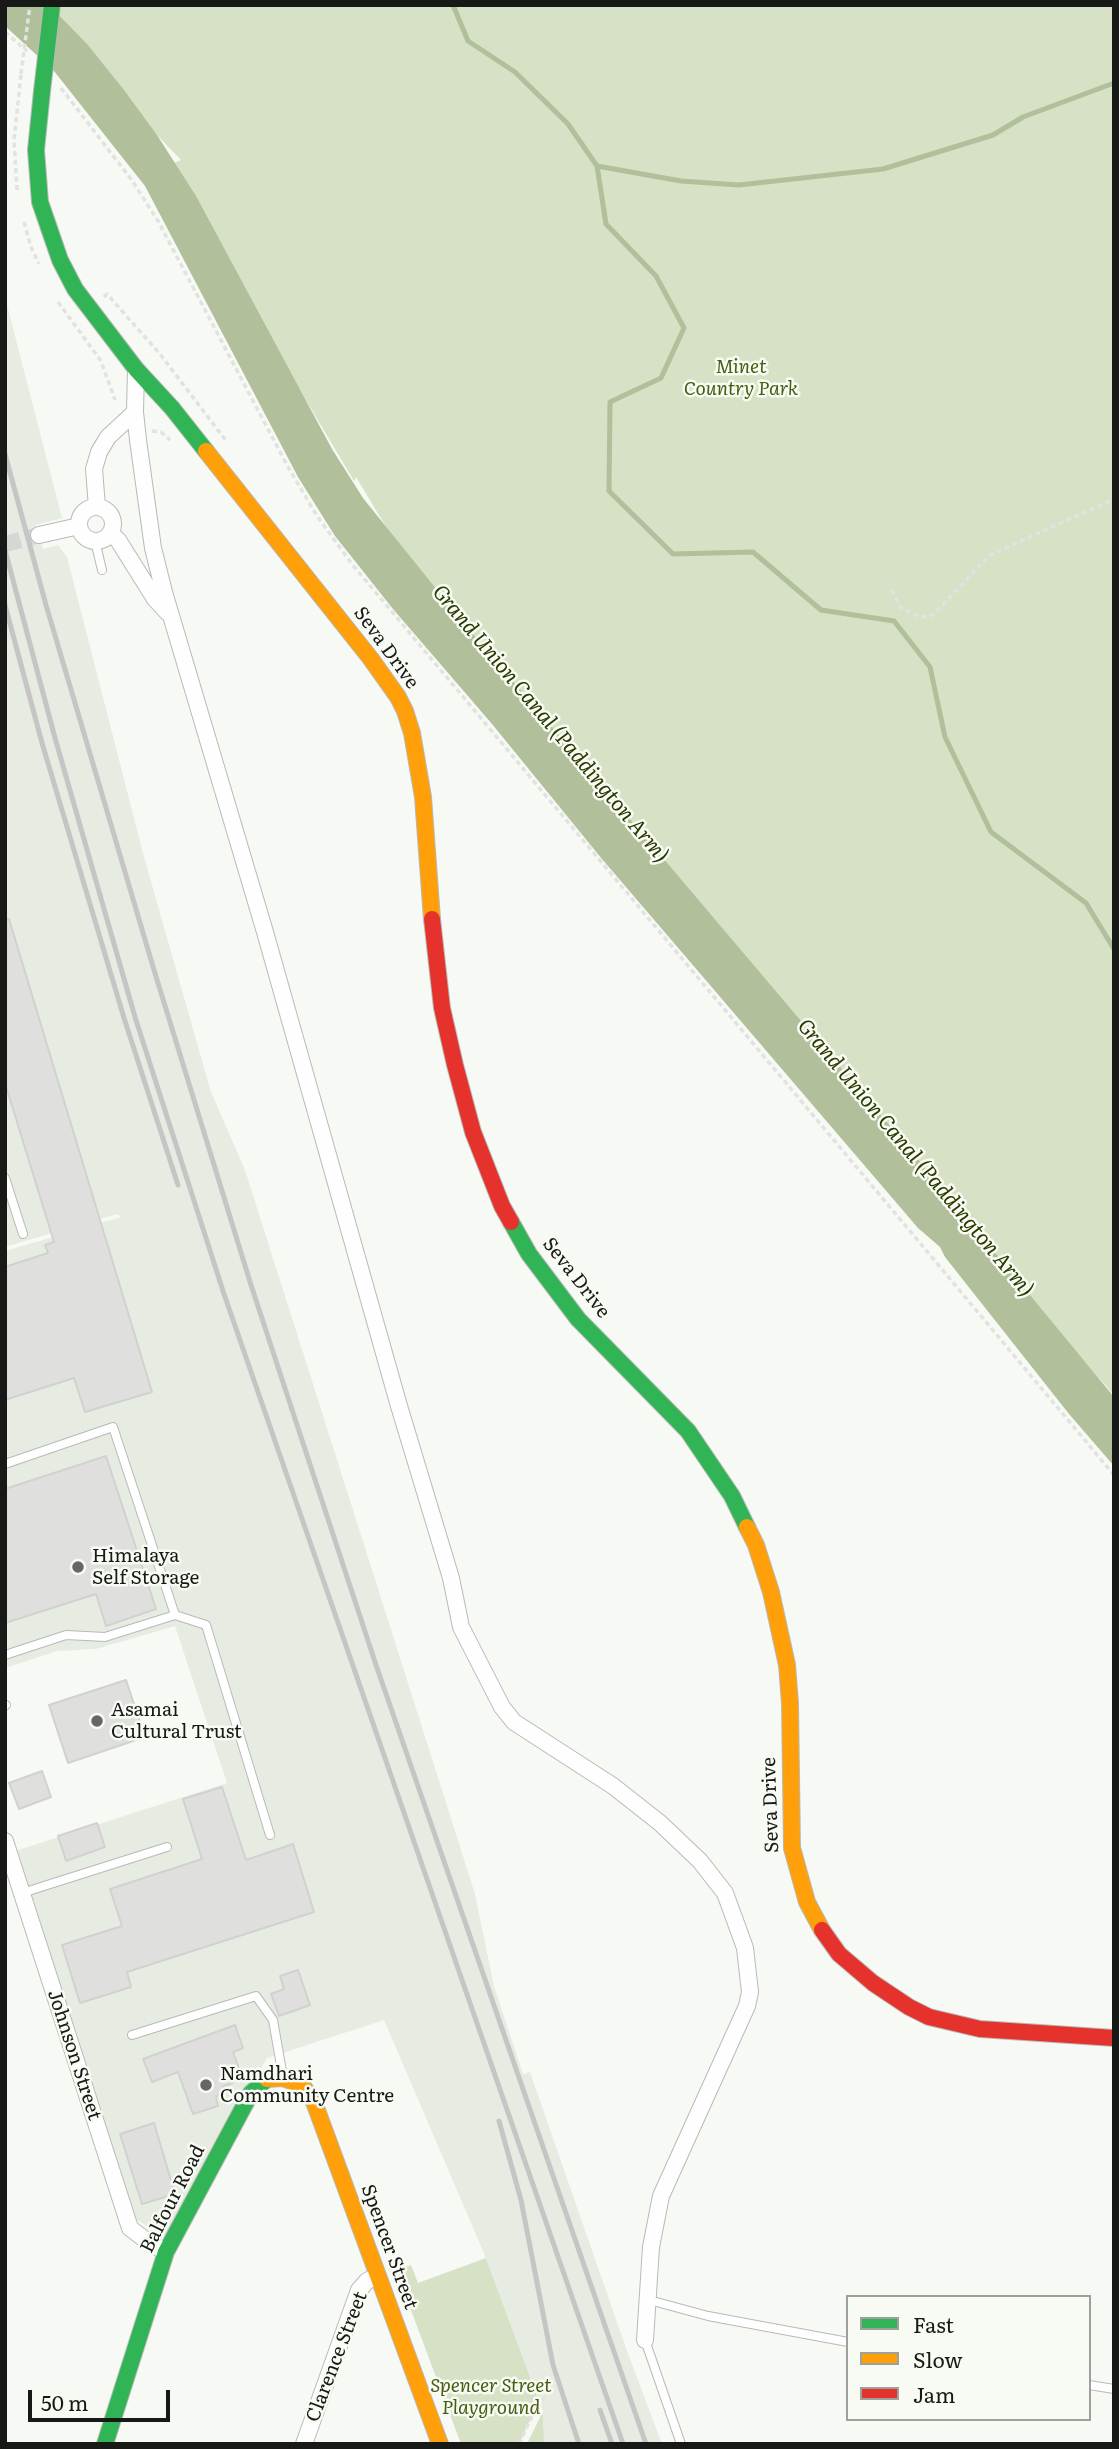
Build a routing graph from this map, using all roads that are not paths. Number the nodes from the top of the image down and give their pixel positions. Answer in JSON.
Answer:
{"nodes":[{"id":1,"x":52,"y":5,"type":"edge"},
{"id":2,"x":136,"y":369,"type":"junction"},
{"id":3,"x":135,"y":412,"type":"junction"},
{"id":4,"x":97,"y":507,"type":"junction"},
{"id":5,"x":79,"y":526,"type":"junction"},
{"id":6,"x":110,"y":533,"type":"junction"},
{"id":7,"x":40,"y":535,"type":"tunnel mouth"},
{"id":8,"x":95,"y":541,"type":"junction"},
{"id":9,"x":102,"y":570,"type":"dead end"},
{"id":10,"x":173,"y":618,"type":"junction"},
{"id":11,"x":5,"y":1178,"type":"edge"},
{"id":12,"x":23,"y":1234,"type":"dead end"},
{"id":13,"x":5,"y":1464,"type":"edge"},
{"id":14,"x":175,"y":1615,"type":"junction"},
{"id":15,"x":5,"y":1655,"type":"edge"},
{"id":16,"x":270,"y":1835,"type":"dead end"},
{"id":17,"x":5,"y":1841,"type":"edge"},
{"id":18,"x":167,"y":1847,"type":"dead end"},
{"id":19,"x":22,"y":1893,"type":"junction"},
{"id":20,"x":132,"y":2035,"type":"dead end"},
{"id":21,"x":1114,"y":2038,"type":"edge"},
{"id":22,"x":283,"y":2078,"type":"junction"},
{"id":23,"x":166,"y":2252,"type":"junction"},
{"id":24,"x":377,"y":2276,"type":"junction"},
{"id":25,"x":649,"y":2300,"type":"junction"},
{"id":26,"x":645,"y":2340,"type":"joint"},
{"id":27,"x":846,"y":2342,"type":"edge"},
{"id":28,"x":1091,"y":2385,"type":"edge"},
{"id":29,"x":1114,"y":2389,"type":"edge"},
{"id":30,"x":105,"y":2444,"type":"edge"},
{"id":31,"x":304,"y":2444,"type":"edge"},
{"id":32,"x":440,"y":2444,"type":"edge"},
{"id":33,"x":681,"y":2444,"type":"edge"}],
"edges":[{"from":1,"to":2,"type":"street","name":"Seva Drive","bridge":true},
{"from":2,"to":3,"type":"street"},
{"from":2,"to":21,"type":"street","name":"Seva Drive"},
{"from":3,"to":4,"type":"street"},
{"from":3,"to":10,"type":"street"},
{"from":4,"to":5,"type":"street"},
{"from":4,"to":6,"type":"street"},
{"from":5,"to":7,"type":"street"},
{"from":5,"to":8,"type":"street"},
{"from":6,"to":8,"type":"street"},
{"from":6,"to":10,"type":"street"},
{"from":8,"to":9,"type":"lane"},
{"from":10,"to":25,"type":"street"},
{"from":11,"to":12,"type":"lane"},
{"from":13,"to":14,"type":"lane"},
{"from":14,"to":15,"type":"lane"},
{"from":14,"to":16,"type":"lane"},
{"from":17,"to":19,"type":"street","name":"Johnson Street"},
{"from":18,"to":19,"type":"lane"},
{"from":19,"to":23,"type":"street","name":"Johnson Street"},
{"from":20,"to":22,"type":"lane"},
{"from":22,"to":23,"type":"street","name":"Balfour Road"},
{"from":22,"to":24,"type":"street","name":"Spencer Street"},
{"from":23,"to":30,"type":"street","name":"Balfour Road"},
{"from":24,"to":31,"type":"street","name":"Clarence Street"},
{"from":24,"to":32,"type":"street","name":"Spencer Street"},
{"from":25,"to":26,"type":"street"},
{"from":25,"to":27,"type":"lane"},
{"from":26,"to":33,"type":"lane"},
{"from":28,"to":29,"type":"lane"}]}
